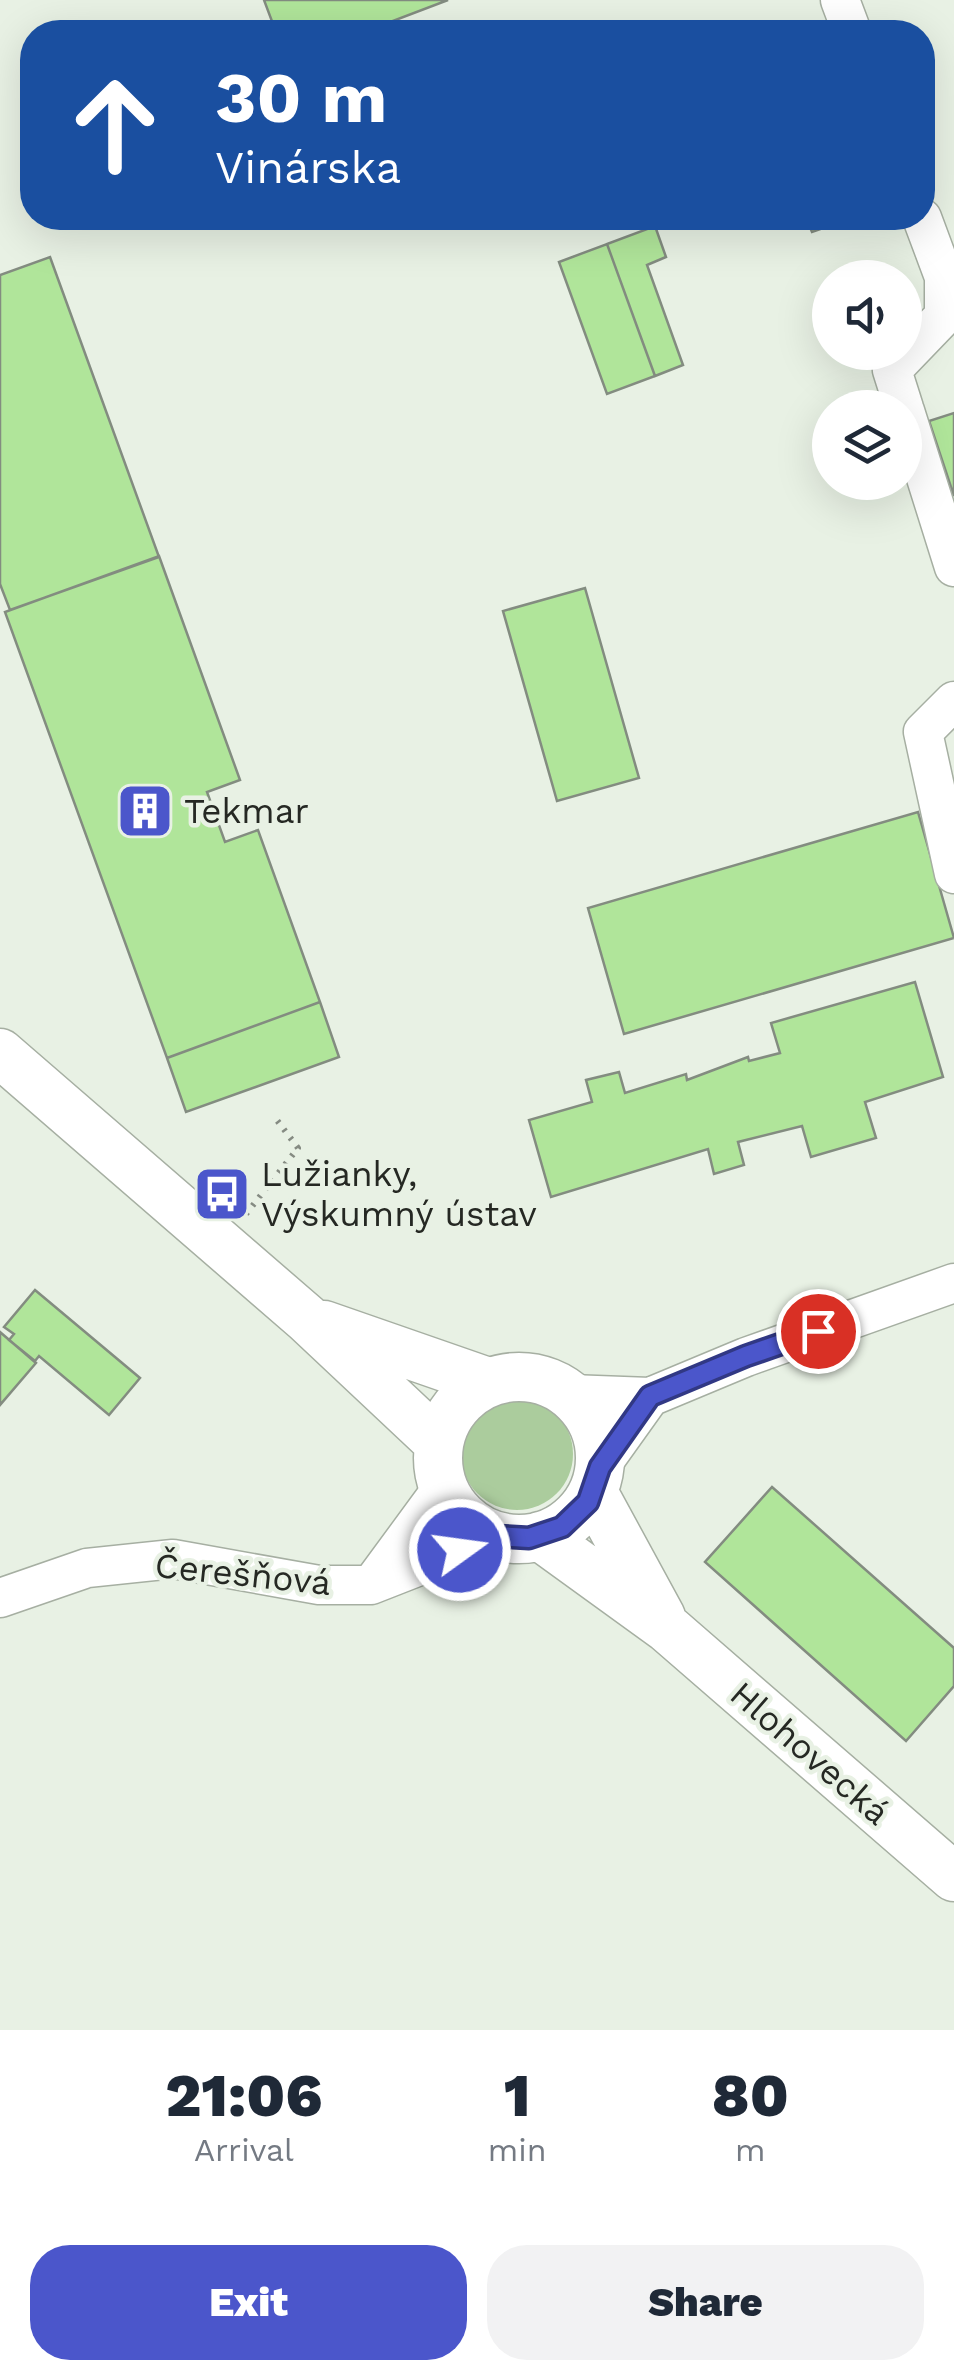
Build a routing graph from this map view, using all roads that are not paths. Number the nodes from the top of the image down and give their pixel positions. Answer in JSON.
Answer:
{"nodes":[{"id":1,"x":926,"y":230,"type":"edge"},
{"id":2,"x":898,"y":390,"type":"edge"},
{"id":3,"x":922,"y":466,"type":"edge"},
{"id":4,"x":954,"y":568,"type":"edge"},
{"id":5,"x":954,"y":701,"type":"edge"},
{"id":6,"x":954,"y":874,"type":"edge"},
{"id":7,"x":0,"y":1053,"type":"edge"},
{"id":8,"x":954,"y":1283,"type":"edge"},
{"id":9,"x":306,"y":1318,"type":"junction"},
{"id":10,"x":488,"y":1382,"type":"junction"},
{"id":11,"x":570,"y":1394,"type":"junction"},
{"id":12,"x":650,"y":1396,"type":"junction"},
{"id":13,"x":441,"y":1465,"type":"junction"},
{"id":14,"x":597,"y":1479,"type":"junction"},
{"id":15,"x":518,"y":1536,"type":"junction"},
{"id":16,"x":371,"y":1585,"type":"junction"},
{"id":17,"x":0,"y":1598,"type":"edge"},
{"id":18,"x":667,"y":1628,"type":"junction"},
{"id":19,"x":954,"y":1877,"type":"edge"}],
"edges":[{"from":1,"to":2,"type":"street"},
{"from":3,"to":4,"type":"street"},
{"from":5,"to":6,"type":"street"},
{"from":7,"to":9,"type":"main road"},
{"from":8,"to":12,"type":"street"},
{"from":9,"to":10,"type":"main road"},
{"from":9,"to":13,"type":"main road"},
{"from":10,"to":11,"type":"main road"},
{"from":10,"to":13,"type":"main road"},
{"from":11,"to":12,"type":"street"},
{"from":11,"to":14,"type":"main road"},
{"from":12,"to":14,"type":"street"},
{"from":13,"to":15,"type":"main road"},
{"from":13,"to":16,"type":"street","name":"Čerešňová"},
{"from":14,"to":15,"type":"main road"},
{"from":14,"to":18,"type":"main road","name":"Hlohovecká"},
{"from":15,"to":16,"type":"street","name":"Čerešňová"},
{"from":15,"to":18,"type":"main road","name":"Hlohovecká"},
{"from":16,"to":17,"type":"street","name":"Čerešňová"},
{"from":18,"to":19,"type":"main road","name":"Hlohovecká"}]}
